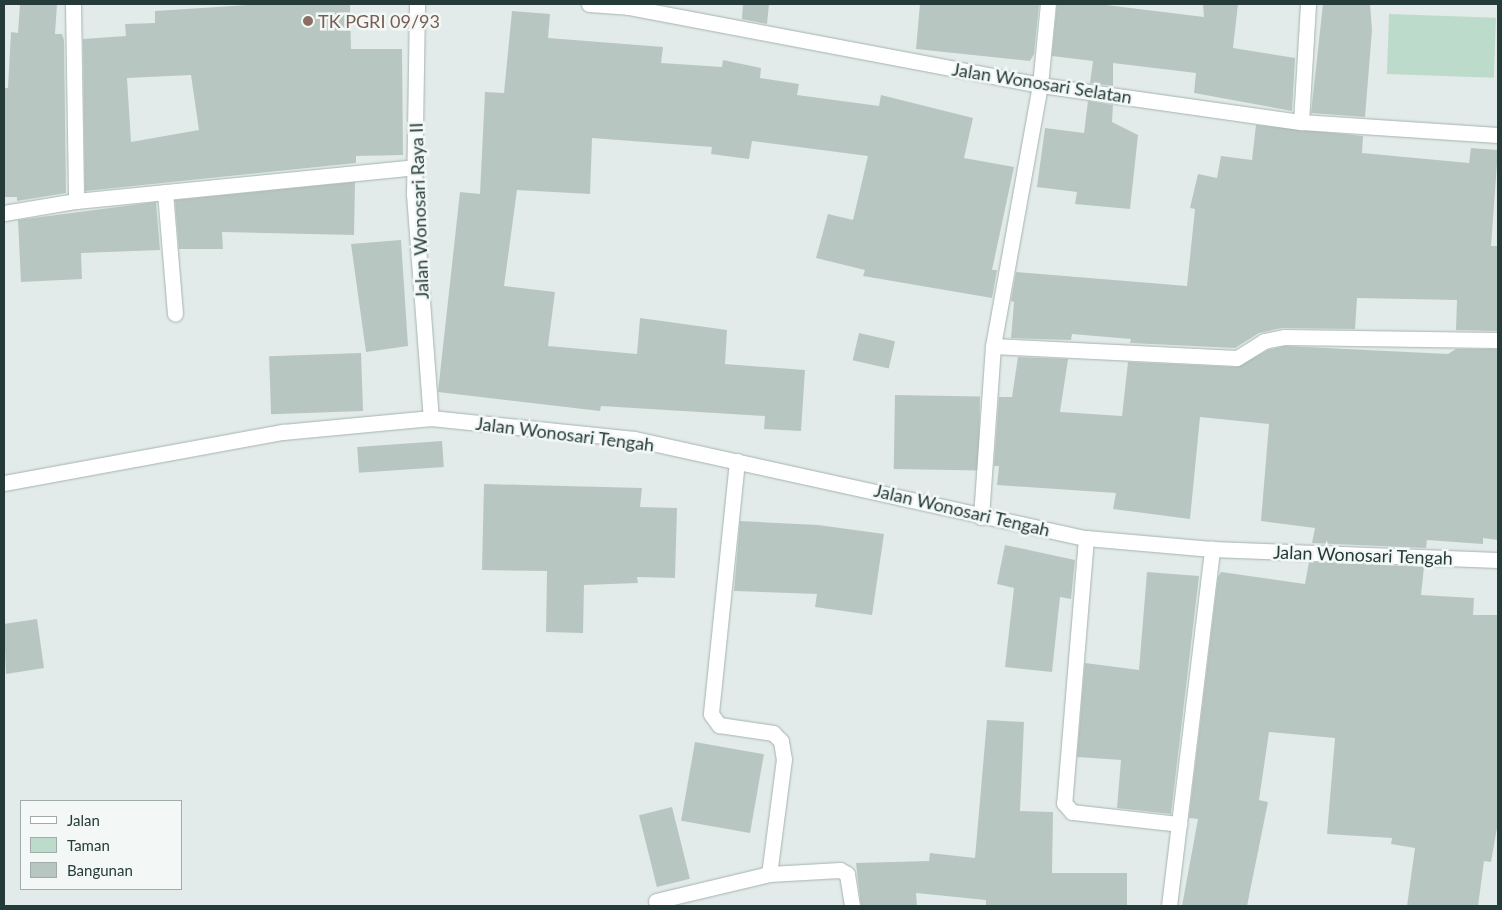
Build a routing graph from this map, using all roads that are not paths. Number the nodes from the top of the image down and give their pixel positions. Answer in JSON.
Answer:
{"nodes":[{"id":1,"x":72,"y":4,"type":"edge"},
{"id":2,"x":417,"y":4,"type":"edge"},
{"id":3,"x":589,"y":4,"type":"edge"},
{"id":4,"x":1048,"y":4,"type":"edge"},
{"id":5,"x":1308,"y":4,"type":"edge"},
{"id":6,"x":1040,"y":85,"type":"junction"},
{"id":7,"x":1301,"y":122,"type":"junction"},
{"id":8,"x":1498,"y":135,"type":"edge"},
{"id":9,"x":414,"y":167,"type":"junction"},
{"id":10,"x":165,"y":192,"type":"junction"},
{"id":11,"x":76,"y":201,"type":"junction"},
{"id":12,"x":4,"y":213,"type":"edge"},
{"id":13,"x":175,"y":314,"type":"dead end"},
{"id":14,"x":1498,"y":340,"type":"edge"},
{"id":15,"x":993,"y":346,"type":"junction"},
{"id":16,"x":431,"y":418,"type":"junction"},
{"id":17,"x":737,"y":461,"type":"junction"},
{"id":18,"x":4,"y":483,"type":"edge"},
{"id":19,"x":981,"y":517,"type":"junction"},
{"id":20,"x":1086,"y":538,"type":"junction"},
{"id":21,"x":1212,"y":549,"type":"junction"},
{"id":22,"x":1498,"y":560,"type":"edge"},
{"id":23,"x":1179,"y":824,"type":"junction"},
{"id":24,"x":769,"y":874,"type":"junction"},
{"id":25,"x":656,"y":901,"type":"dead end"},
{"id":26,"x":852,"y":906,"type":"edge"},
{"id":27,"x":1169,"y":906,"type":"edge"}],
"edges":[{"from":1,"to":11,"type":"street"},
{"from":2,"to":9,"type":"street","name":"Jalan Wonosari Raya II"},
{"from":3,"to":6,"type":"street","name":"Jalan Wonosari Selatan"},
{"from":4,"to":6,"type":"street"},
{"from":5,"to":7,"type":"street"},
{"from":6,"to":7,"type":"street","name":"Jalan Wonosari Selatan"},
{"from":6,"to":15,"type":"street"},
{"from":7,"to":8,"type":"street","name":"Jalan Wonosari Selatan"},
{"from":9,"to":10,"type":"street"},
{"from":9,"to":16,"type":"street","name":"Jalan Wonosari Raya II"},
{"from":10,"to":11,"type":"street"},
{"from":10,"to":13,"type":"street"},
{"from":11,"to":12,"type":"street"},
{"from":14,"to":15,"type":"street"},
{"from":15,"to":19,"type":"street"},
{"from":16,"to":17,"type":"street","name":"Jalan Wonosari Tengah"},
{"from":16,"to":18,"type":"street","name":"Jalan Wonosari Tengah"},
{"from":17,"to":19,"type":"street","name":"Jalan Wonosari Tengah"},
{"from":17,"to":24,"type":"street"},
{"from":19,"to":20,"type":"street","name":"Jalan Wonosari Tengah"},
{"from":20,"to":21,"type":"street","name":"Jalan Wonosari Tengah"},
{"from":20,"to":23,"type":"street"},
{"from":21,"to":22,"type":"street","name":"Jalan Wonosari Tengah"},
{"from":21,"to":23,"type":"street"},
{"from":23,"to":27,"type":"street"},
{"from":24,"to":25,"type":"street"},
{"from":24,"to":26,"type":"street"}]}
